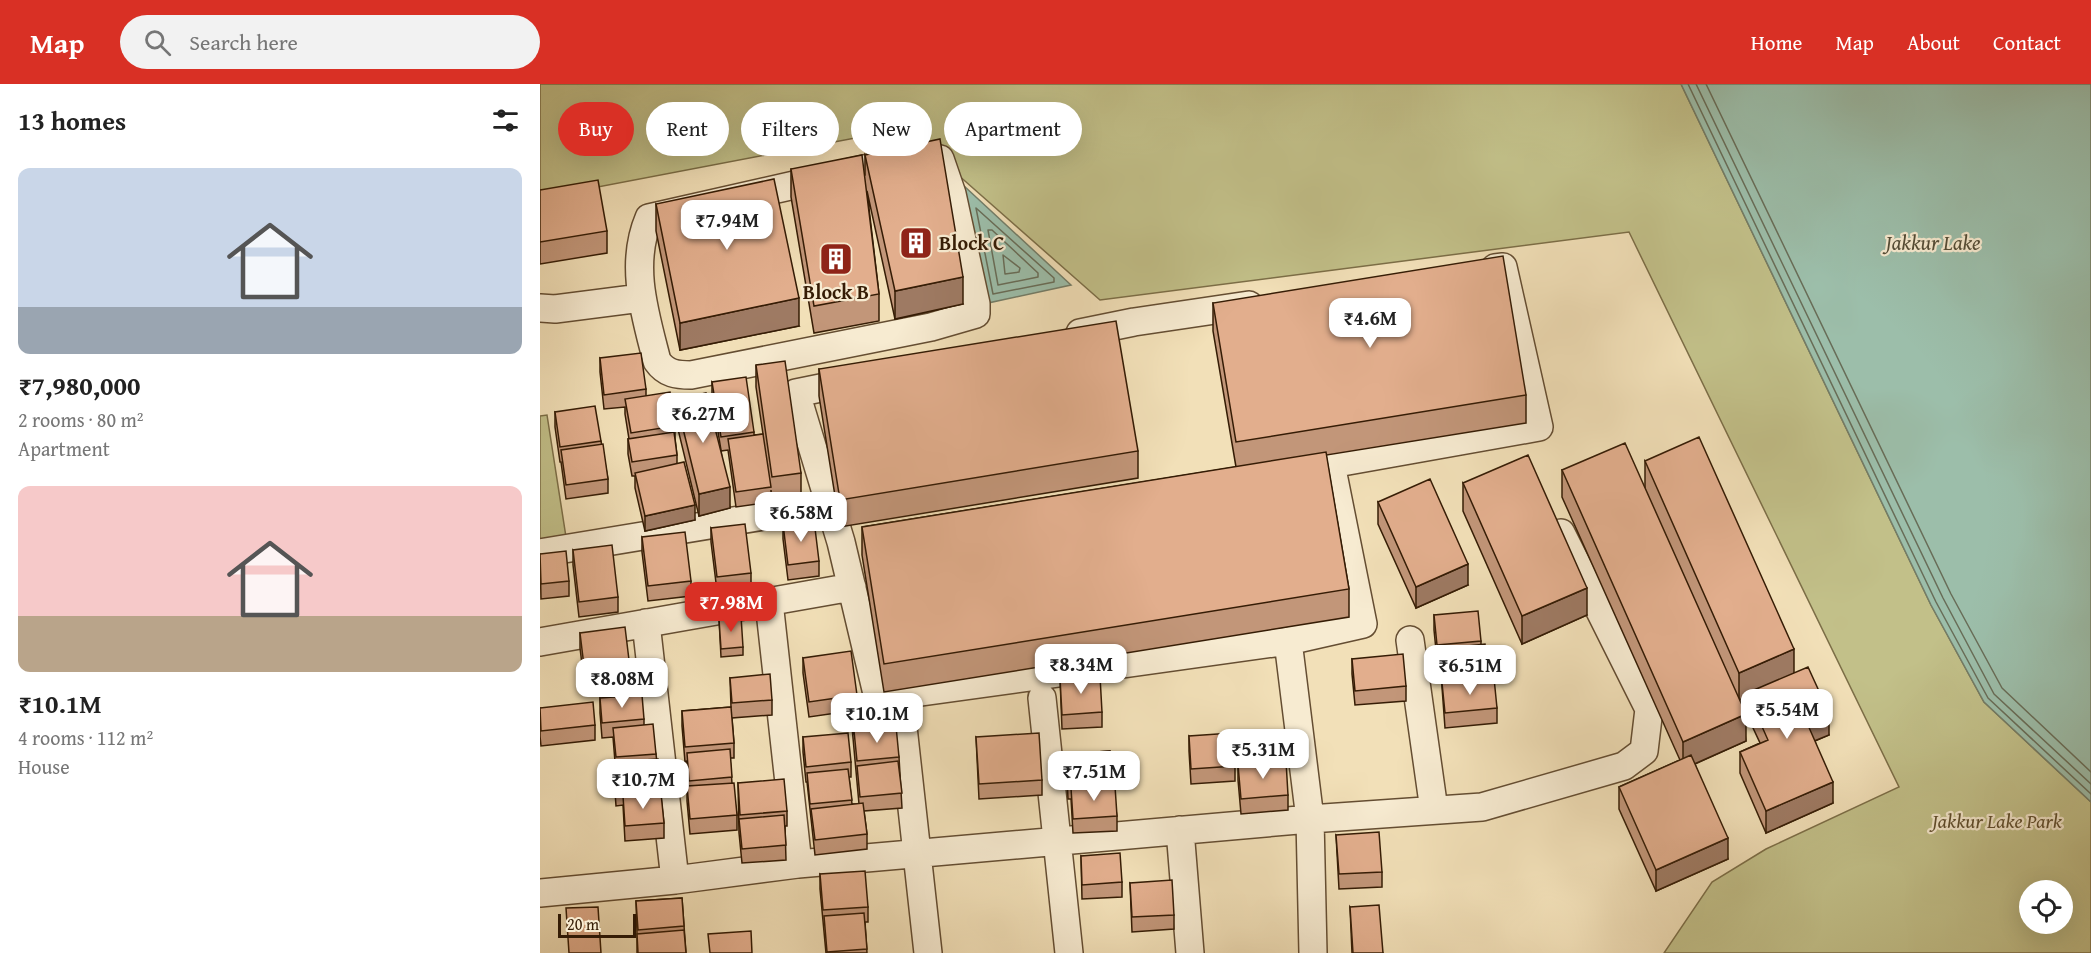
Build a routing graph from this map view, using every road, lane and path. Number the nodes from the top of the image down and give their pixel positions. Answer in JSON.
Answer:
{"nodes":[{"id":1,"x":1468,"y":272,"type":"edge"},
{"id":2,"x":641,"y":298,"type":"junction"},
{"id":3,"x":1272,"y":301,"type":"edge"},
{"id":4,"x":540,"y":308,"type":"edge"},
{"id":5,"x":1052,"y":339,"type":"edge"},
{"id":6,"x":878,"y":376,"type":"edge"},
{"id":7,"x":820,"y":507,"type":"junction"},
{"id":8,"x":1550,"y":512,"type":"edge"},
{"id":9,"x":540,"y":553,"type":"edge"},
{"id":10,"x":842,"y":589,"type":"junction"},
{"id":11,"x":769,"y":602,"type":"junction"},
{"id":12,"x":646,"y":624,"type":"junction"},
{"id":13,"x":1410,"y":640,"type":"dead end"},
{"id":14,"x":540,"y":642,"type":"edge"},
{"id":15,"x":1288,"y":645,"type":"junction"},
{"id":16,"x":856,"y":687,"type":"edge"},
{"id":17,"x":1042,"y":698,"type":"dead end"},
{"id":18,"x":903,"y":727,"type":"dead end"},
{"id":19,"x":1434,"y":810,"type":"junction"},
{"id":20,"x":1310,"y":819,"type":"junction"},
{"id":21,"x":1180,"y":830,"type":"junction"},
{"id":22,"x":1057,"y":841,"type":"junction"},
{"id":23,"x":917,"y":854,"type":"junction"},
{"id":24,"x":798,"y":864,"type":"junction"},
{"id":25,"x":675,"y":880,"type":"junction"},
{"id":26,"x":540,"y":893,"type":"edge"},
{"id":27,"x":928,"y":953,"type":"edge"},
{"id":28,"x":1069,"y":953,"type":"edge"},
{"id":29,"x":1190,"y":953,"type":"edge"},
{"id":30,"x":1313,"y":953,"type":"edge"}],
"edges":[{"from":1,"to":15,"type":"street"},
{"from":2,"to":2,"type":"street"},
{"from":2,"to":4,"type":"street"},
{"from":3,"to":5,"type":"street"},
{"from":6,"to":7,"type":"street"},
{"from":7,"to":9,"type":"street"},
{"from":7,"to":10,"type":"street"},
{"from":8,"to":19,"type":"street"},
{"from":10,"to":11,"type":"street"},
{"from":10,"to":15,"type":"street"},
{"from":10,"to":16,"type":"street"},
{"from":11,"to":12,"type":"street"},
{"from":11,"to":24,"type":"street"},
{"from":12,"to":14,"type":"street"},
{"from":12,"to":25,"type":"street"},
{"from":13,"to":19,"type":"street"},
{"from":15,"to":20,"type":"street"},
{"from":17,"to":22,"type":"street"},
{"from":18,"to":23,"type":"street"},
{"from":19,"to":20,"type":"street"},
{"from":20,"to":21,"type":"street"},
{"from":20,"to":30,"type":"street"},
{"from":21,"to":22,"type":"street"},
{"from":21,"to":29,"type":"street"},
{"from":22,"to":23,"type":"street"},
{"from":22,"to":28,"type":"street"},
{"from":23,"to":24,"type":"street"},
{"from":23,"to":27,"type":"street"},
{"from":24,"to":25,"type":"street"},
{"from":25,"to":26,"type":"street"}]}
